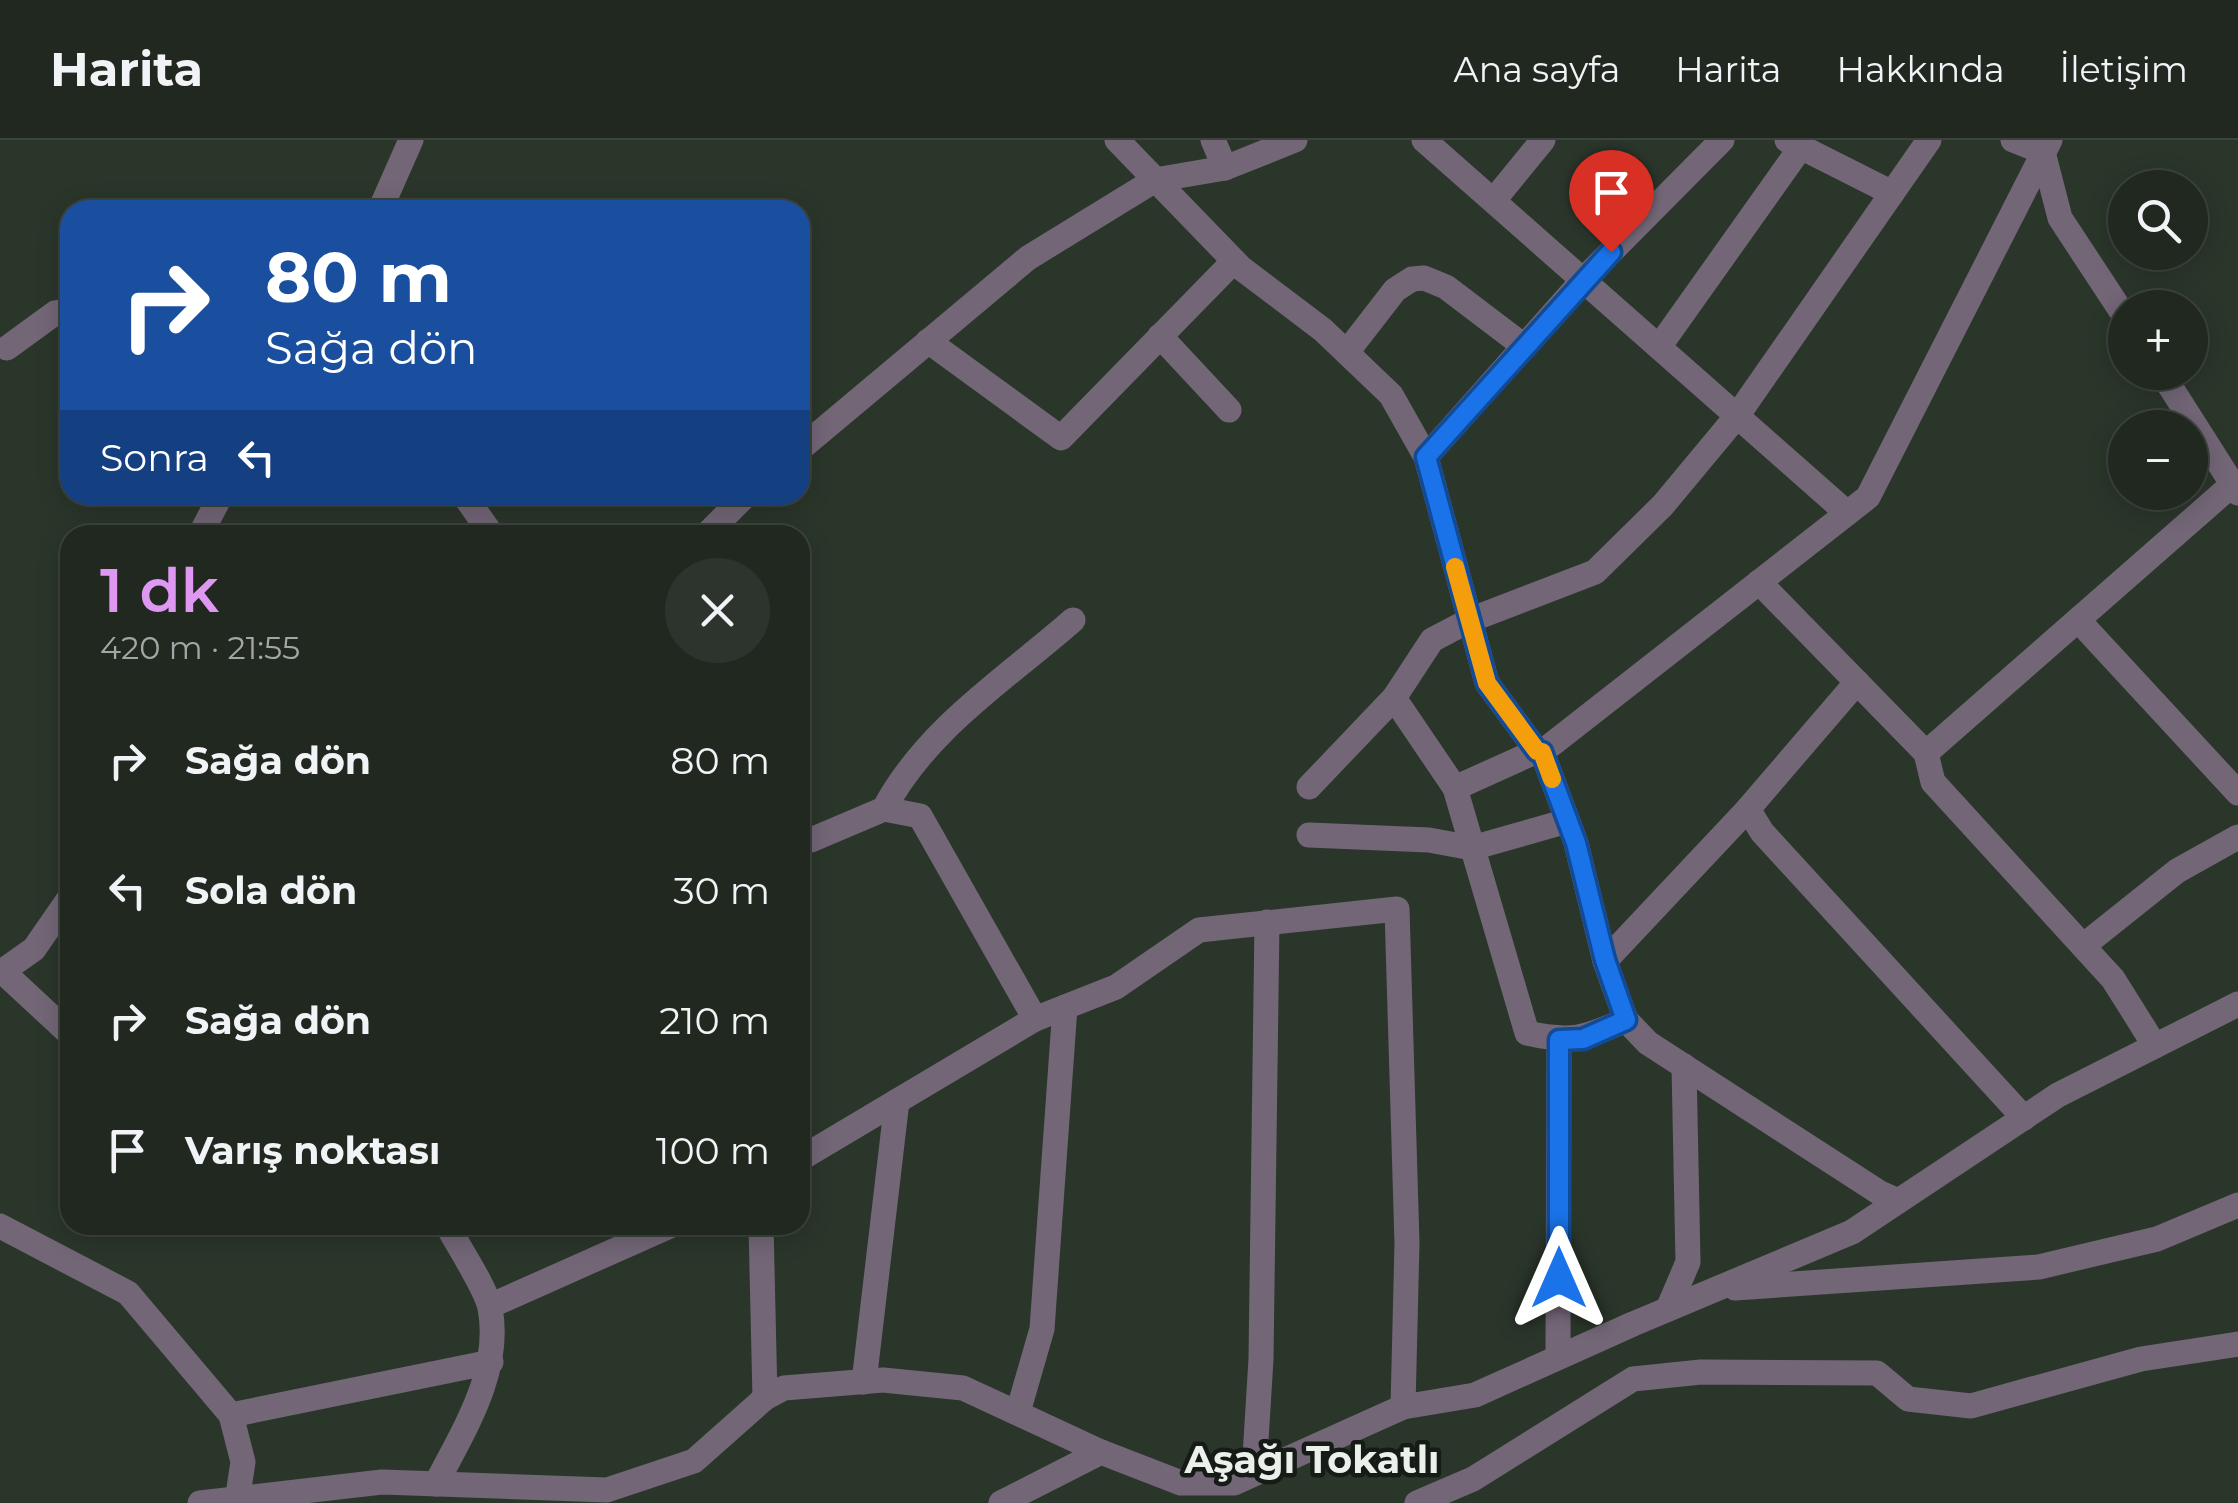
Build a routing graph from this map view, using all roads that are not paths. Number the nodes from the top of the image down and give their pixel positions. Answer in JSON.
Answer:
{"nodes":[{"id":1,"x":411,"y":140,"type":"edge"},
{"id":2,"x":1117,"y":140,"type":"edge"},
{"id":3,"x":1214,"y":140,"type":"edge"},
{"id":4,"x":1294,"y":140,"type":"edge"},
{"id":5,"x":1424,"y":140,"type":"edge"},
{"id":6,"x":1543,"y":140,"type":"edge"},
{"id":7,"x":1722,"y":140,"type":"edge"},
{"id":8,"x":1929,"y":140,"type":"edge"},
{"id":9,"x":2014,"y":140,"type":"edge"},
{"id":10,"x":1794,"y":144,"type":"edge"},
{"id":11,"x":2046,"y":146,"type":"edge"},
{"id":12,"x":1225,"y":168,"type":"junction"},
{"id":13,"x":1155,"y":180,"type":"junction"},
{"id":14,"x":1892,"y":193,"type":"junction"},
{"id":15,"x":384,"y":200,"type":"edge"},
{"id":16,"x":1494,"y":200,"type":"junction"},
{"id":17,"x":1234,"y":261,"type":"junction"},
{"id":18,"x":1583,"y":280,"type":"junction"},
{"id":19,"x":2108,"y":291,"type":"edge"},
{"id":20,"x":60,"y":313,"type":"edge"},
{"id":21,"x":1160,"y":336,"type":"junction"},
{"id":22,"x":928,"y":341,"type":"junction"},
{"id":23,"x":1524,"y":347,"type":"junction"},
{"id":24,"x":1659,"y":347,"type":"junction"},
{"id":25,"x":7,"y":348,"type":"dead end"},
{"id":26,"x":1346,"y":352,"type":"junction"},
{"id":27,"x":2172,"y":390,"type":"edge"},
{"id":28,"x":1228,"y":410,"type":"dead end"},
{"id":29,"x":1736,"y":416,"type":"junction"},
{"id":30,"x":810,"y":440,"type":"edge"},
{"id":31,"x":1426,"y":457,"type":"junction"},
{"id":32,"x":2235,"y":488,"type":"edge"},
{"id":33,"x":736,"y":505,"type":"edge"},
{"id":34,"x":1847,"y":513,"type":"junction"},
{"id":35,"x":716,"y":525,"type":"edge"},
{"id":36,"x":1759,"y":582,"type":"junction"},
{"id":37,"x":1074,"y":620,"type":"dead end"},
{"id":38,"x":1470,"y":620,"type":"junction"},
{"id":39,"x":2078,"y":620,"type":"junction"},
{"id":40,"x":1857,"y":682,"type":"junction"},
{"id":41,"x":1394,"y":698,"type":"junction"},
{"id":42,"x":1540,"y":752,"type":"junction"},
{"id":43,"x":1926,"y":753,"type":"junction"},
{"id":44,"x":1309,"y":787,"type":"dead end"},
{"id":45,"x":1454,"y":788,"type":"junction"},
{"id":46,"x":2238,"y":793,"type":"edge"},
{"id":47,"x":884,"y":809,"type":"junction"},
{"id":48,"x":1748,"y":809,"type":"junction"},
{"id":49,"x":1567,"y":821,"type":"junction"},
{"id":50,"x":1309,"y":835,"type":"dead end"},
{"id":51,"x":2238,"y":837,"type":"edge"},
{"id":52,"x":810,"y":840,"type":"edge"},
{"id":53,"x":1472,"y":848,"type":"junction"},
{"id":54,"x":60,"y":911,"type":"edge"},
{"id":55,"x":1267,"y":922,"type":"junction"},
{"id":56,"x":2083,"y":946,"type":"junction"},
{"id":57,"x":1605,"y":960,"type":"junction"},
{"id":58,"x":1,"y":972,"type":"edge"},
{"id":59,"x":2238,"y":1004,"type":"edge"},
{"id":60,"x":1065,"y":1008,"type":"junction"},
{"id":61,"x":1036,"y":1019,"type":"junction"},
{"id":62,"x":1626,"y":1020,"type":"junction"},
{"id":63,"x":60,"y":1025,"type":"edge"},
{"id":64,"x":1559,"y":1040,"type":"junction"},
{"id":65,"x":2155,"y":1046,"type":"junction"},
{"id":66,"x":1684,"y":1066,"type":"junction"},
{"id":67,"x":897,"y":1102,"type":"junction"},
{"id":68,"x":2024,"y":1118,"type":"junction"},
{"id":69,"x":810,"y":1153,"type":"edge"},
{"id":70,"x":1898,"y":1201,"type":"junction"},
{"id":71,"x":2238,"y":1205,"type":"edge"},
{"id":72,"x":2205,"y":1219,"type":"junction"},
{"id":73,"x":2238,"y":1224,"type":"edge"},
{"id":74,"x":0,"y":1226,"type":"edge"},
{"id":75,"x":452,"y":1235,"type":"edge"},
{"id":76,"x":650,"y":1235,"type":"edge"},
{"id":77,"x":761,"y":1235,"type":"edge"},
{"id":78,"x":1715,"y":1289,"type":"junction"},
{"id":79,"x":490,"y":1306,"type":"junction"},
{"id":80,"x":1668,"y":1309,"type":"junction"},
{"id":81,"x":2238,"y":1344,"type":"edge"},
{"id":82,"x":1558,"y":1358,"type":"junction"},
{"id":83,"x":490,"y":1362,"type":"junction"},
{"id":84,"x":864,"y":1382,"type":"junction"},
{"id":85,"x":765,"y":1398,"type":"junction"},
{"id":86,"x":1402,"y":1407,"type":"junction"},
{"id":87,"x":1018,"y":1412,"type":"junction"},
{"id":88,"x":232,"y":1415,"type":"junction"},
{"id":89,"x":1101,"y":1452,"type":"junction"},
{"id":90,"x":1254,"y":1474,"type":"junction"},
{"id":91,"x":436,"y":1484,"type":"junction"},
{"id":92,"x":647,"y":1491,"type":"edge"},
{"id":93,"x":1180,"y":1493,"type":"edge"},
{"id":94,"x":468,"y":1494,"type":"edge"},
{"id":95,"x":237,"y":1501,"type":"edge"},
{"id":96,"x":200,"y":1503,"type":"edge"},
{"id":97,"x":1001,"y":1503,"type":"edge"},
{"id":98,"x":1416,"y":1503,"type":"edge"}],
"edges":[{"from":1,"to":15,"type":"street"},
{"from":2,"to":13,"type":"street"},
{"from":3,"to":12,"type":"street"},
{"from":4,"to":12,"type":"street"},
{"from":5,"to":16,"type":"street"},
{"from":6,"to":16,"type":"street"},
{"from":7,"to":18,"type":"street"},
{"from":8,"to":14,"type":"street"},
{"from":9,"to":11,"type":"street"},
{"from":10,"to":14,"type":"street"},
{"from":10,"to":24,"type":"street"},
{"from":11,"to":19,"type":"street"},
{"from":11,"to":34,"type":"street"},
{"from":12,"to":13,"type":"street"},
{"from":13,"to":17,"type":"street"},
{"from":13,"to":22,"type":"street"},
{"from":14,"to":29,"type":"street"},
{"from":16,"to":18,"type":"street"},
{"from":17,"to":21,"type":"street"},
{"from":17,"to":26,"type":"street"},
{"from":18,"to":23,"type":"street"},
{"from":18,"to":24,"type":"street"},
{"from":20,"to":25,"type":"street"},
{"from":21,"to":22,"type":"street"},
{"from":21,"to":28,"type":"street"},
{"from":22,"to":30,"type":"street"},
{"from":23,"to":26,"type":"street"},
{"from":23,"to":31,"type":"street"},
{"from":24,"to":29,"type":"street"},
{"from":26,"to":31,"type":"street"},
{"from":27,"to":32,"type":"street"},
{"from":29,"to":34,"type":"street"},
{"from":29,"to":38,"type":"street"},
{"from":31,"to":38,"type":"street"},
{"from":32,"to":39,"type":"street"},
{"from":33,"to":35,"type":"street"},
{"from":34,"to":36,"type":"street"},
{"from":36,"to":40,"type":"street"},
{"from":36,"to":42,"type":"street"},
{"from":37,"to":47,"type":"street"},
{"from":38,"to":41,"type":"street"},
{"from":38,"to":42,"type":"street"},
{"from":39,"to":43,"type":"street"},
{"from":39,"to":46,"type":"street"},
{"from":40,"to":43,"type":"street"},
{"from":40,"to":48,"type":"street"},
{"from":41,"to":44,"type":"street"},
{"from":41,"to":45,"type":"street"},
{"from":42,"to":45,"type":"street"},
{"from":42,"to":49,"type":"street"},
{"from":43,"to":56,"type":"street"},
{"from":45,"to":53,"type":"street"},
{"from":47,"to":52,"type":"street"},
{"from":47,"to":61,"type":"street"},
{"from":48,"to":57,"type":"street"},
{"from":48,"to":68,"type":"street"},
{"from":49,"to":53,"type":"street"},
{"from":49,"to":57,"type":"street"},
{"from":50,"to":53,"type":"street"},
{"from":51,"to":56,"type":"street"},
{"from":53,"to":64,"type":"street"},
{"from":54,"to":58,"type":"street"},
{"from":55,"to":60,"type":"street"},
{"from":55,"to":86,"type":"street"},
{"from":55,"to":90,"type":"street"},
{"from":56,"to":65,"type":"street"},
{"from":57,"to":62,"type":"street"},
{"from":58,"to":63,"type":"street"},
{"from":59,"to":65,"type":"street"},
{"from":60,"to":61,"type":"street"},
{"from":60,"to":87,"type":"street"},
{"from":61,"to":67,"type":"street"},
{"from":62,"to":64,"type":"street"},
{"from":62,"to":66,"type":"street"},
{"from":64,"to":82,"type":"street"},
{"from":65,"to":68,"type":"street"},
{"from":66,"to":70,"type":"street"},
{"from":66,"to":80,"type":"street"},
{"from":67,"to":69,"type":"street"},
{"from":67,"to":84,"type":"street"},
{"from":68,"to":70,"type":"street"},
{"from":70,"to":78,"type":"street"},
{"from":71,"to":72,"type":"street"},
{"from":72,"to":73,"type":"street"},
{"from":72,"to":78,"type":"street"},
{"from":74,"to":88,"type":"street"},
{"from":75,"to":79,"type":"street"},
{"from":76,"to":79,"type":"street"},
{"from":77,"to":85,"type":"street"},
{"from":78,"to":80,"type":"street"},
{"from":79,"to":83,"type":"street"},
{"from":80,"to":82,"type":"street"},
{"from":81,"to":98,"type":"street"},
{"from":82,"to":86,"type":"street"},
{"from":83,"to":88,"type":"street"},
{"from":83,"to":91,"type":"street"},
{"from":84,"to":85,"type":"street"},
{"from":84,"to":87,"type":"street"},
{"from":85,"to":92,"type":"street"},
{"from":86,"to":90,"type":"street"},
{"from":87,"to":89,"type":"street"},
{"from":88,"to":95,"type":"street"},
{"from":89,"to":93,"type":"street"},
{"from":89,"to":97,"type":"street"},
{"from":90,"to":93,"type":"street"},
{"from":91,"to":94,"type":"street"},
{"from":91,"to":95,"type":"street"},
{"from":92,"to":94,"type":"street"},
{"from":95,"to":96,"type":"street"}]}
